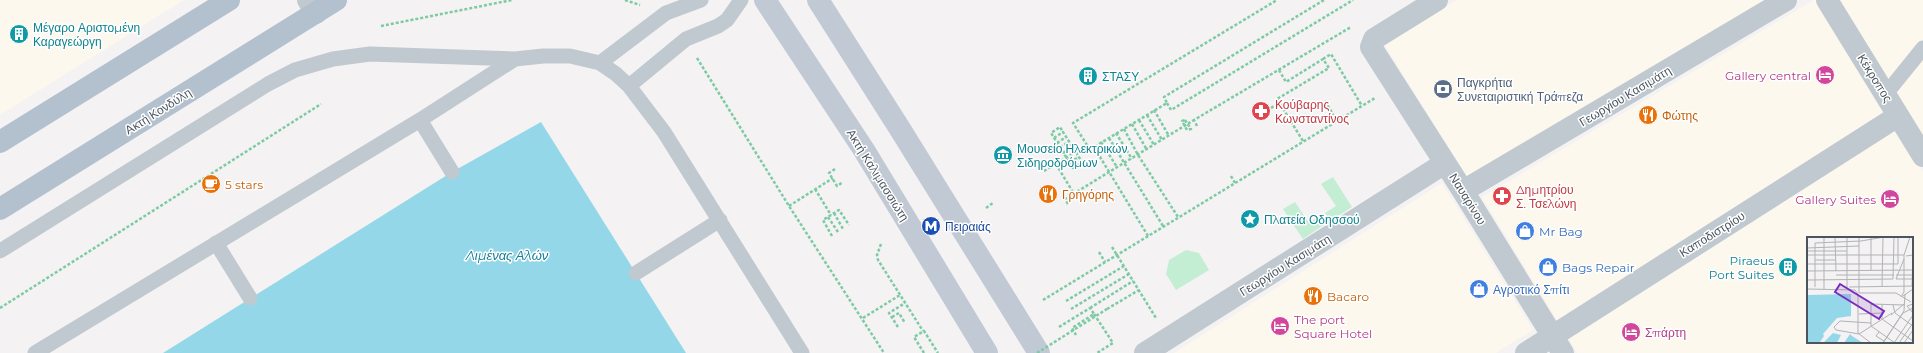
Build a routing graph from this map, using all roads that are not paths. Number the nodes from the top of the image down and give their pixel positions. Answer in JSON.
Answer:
{"nodes":[{"id":1,"x":229,"y":0,"type":"edge"},
{"id":2,"x":336,"y":0,"type":"edge"},
{"id":3,"x":701,"y":0,"type":"edge"},
{"id":4,"x":741,"y":0,"type":"edge"},
{"id":5,"x":765,"y":0,"type":"edge"},
{"id":6,"x":818,"y":0,"type":"edge"},
{"id":7,"x":1438,"y":0,"type":"edge"},
{"id":8,"x":1786,"y":0,"type":"edge"},
{"id":9,"x":1827,"y":0,"type":"edge"},
{"id":10,"x":312,"y":6,"type":"edge"},
{"id":11,"x":1923,"y":48,"type":"edge"},
{"id":12,"x":515,"y":59,"type":"junction"},
{"id":13,"x":600,"y":63,"type":"junction"},
{"id":14,"x":628,"y":86,"type":"junction"},
{"id":15,"x":1885,"y":95,"type":"junction"},
{"id":16,"x":1898,"y":116,"type":"junction"},
{"id":17,"x":420,"y":120,"type":"junction"},
{"id":18,"x":0,"y":142,"type":"edge"},
{"id":19,"x":1923,"y":156,"type":"edge"},
{"id":20,"x":1445,"y":163,"type":"junction"},
{"id":21,"x":452,"y":172,"type":"dead end"},
{"id":22,"x":1463,"y":191,"type":"junction"},
{"id":23,"x":0,"y":209,"type":"edge"},
{"id":24,"x":720,"y":220,"type":"junction"},
{"id":25,"x":216,"y":243,"type":"junction"},
{"id":26,"x":0,"y":252,"type":"edge"},
{"id":27,"x":636,"y":273,"type":"dead end"},
{"id":28,"x":250,"y":298,"type":"dead end"},
{"id":29,"x":1558,"y":344,"type":"edge"},
{"id":30,"x":35,"y":353,"type":"edge"},
{"id":31,"x":802,"y":353,"type":"edge"},
{"id":32,"x":986,"y":353,"type":"edge"},
{"id":33,"x":1038,"y":353,"type":"edge"},
{"id":34,"x":1146,"y":353,"type":"edge"},
{"id":35,"x":1526,"y":353,"type":"edge"}],
"edges":[{"from":1,"to":18,"type":"main road"},
{"from":2,"to":10,"type":"main road"},
{"from":3,"to":13,"type":"lane"},
{"from":4,"to":14,"type":"lane"},
{"from":5,"to":32,"type":"main road","name":"Ακτή Καλιμασσιώτη"},
{"from":6,"to":33,"type":"main road"},
{"from":7,"to":20,"type":"street","name":"Ναυαρίνου"},
{"from":8,"to":22,"type":"street","name":"Γεωργίου Κασιμάτη"},
{"from":9,"to":15,"type":"street","name":"Κέκροπος"},
{"from":10,"to":23,"type":"main road","name":"Ακτή Κονδύλη"},
{"from":11,"to":15,"type":"lane"},
{"from":12,"to":13,"type":"lane"},
{"from":12,"to":17,"type":"lane"},
{"from":12,"to":26,"type":"lane"},
{"from":13,"to":14,"type":"lane"},
{"from":14,"to":24,"type":"lane"},
{"from":15,"to":16,"type":"street","name":"Κέκροπος"},
{"from":16,"to":19,"type":"street","name":"Κέκροπος"},
{"from":16,"to":29,"type":"street","name":"Καποδιστρίου"},
{"from":17,"to":21,"type":"lane"},
{"from":17,"to":25,"type":"lane"},
{"from":20,"to":22,"type":"street","name":"Ναυαρίνου"},
{"from":20,"to":34,"type":"street","name":"Γεωργίου Κασιμάτη"},
{"from":22,"to":29,"type":"street","name":"Ναυαρίνου"},
{"from":24,"to":27,"type":"lane"},
{"from":24,"to":31,"type":"lane"},
{"from":25,"to":28,"type":"lane"},
{"from":25,"to":30,"type":"lane"},
{"from":29,"to":35,"type":"street","name":"Καποδιστρίου"}]}
